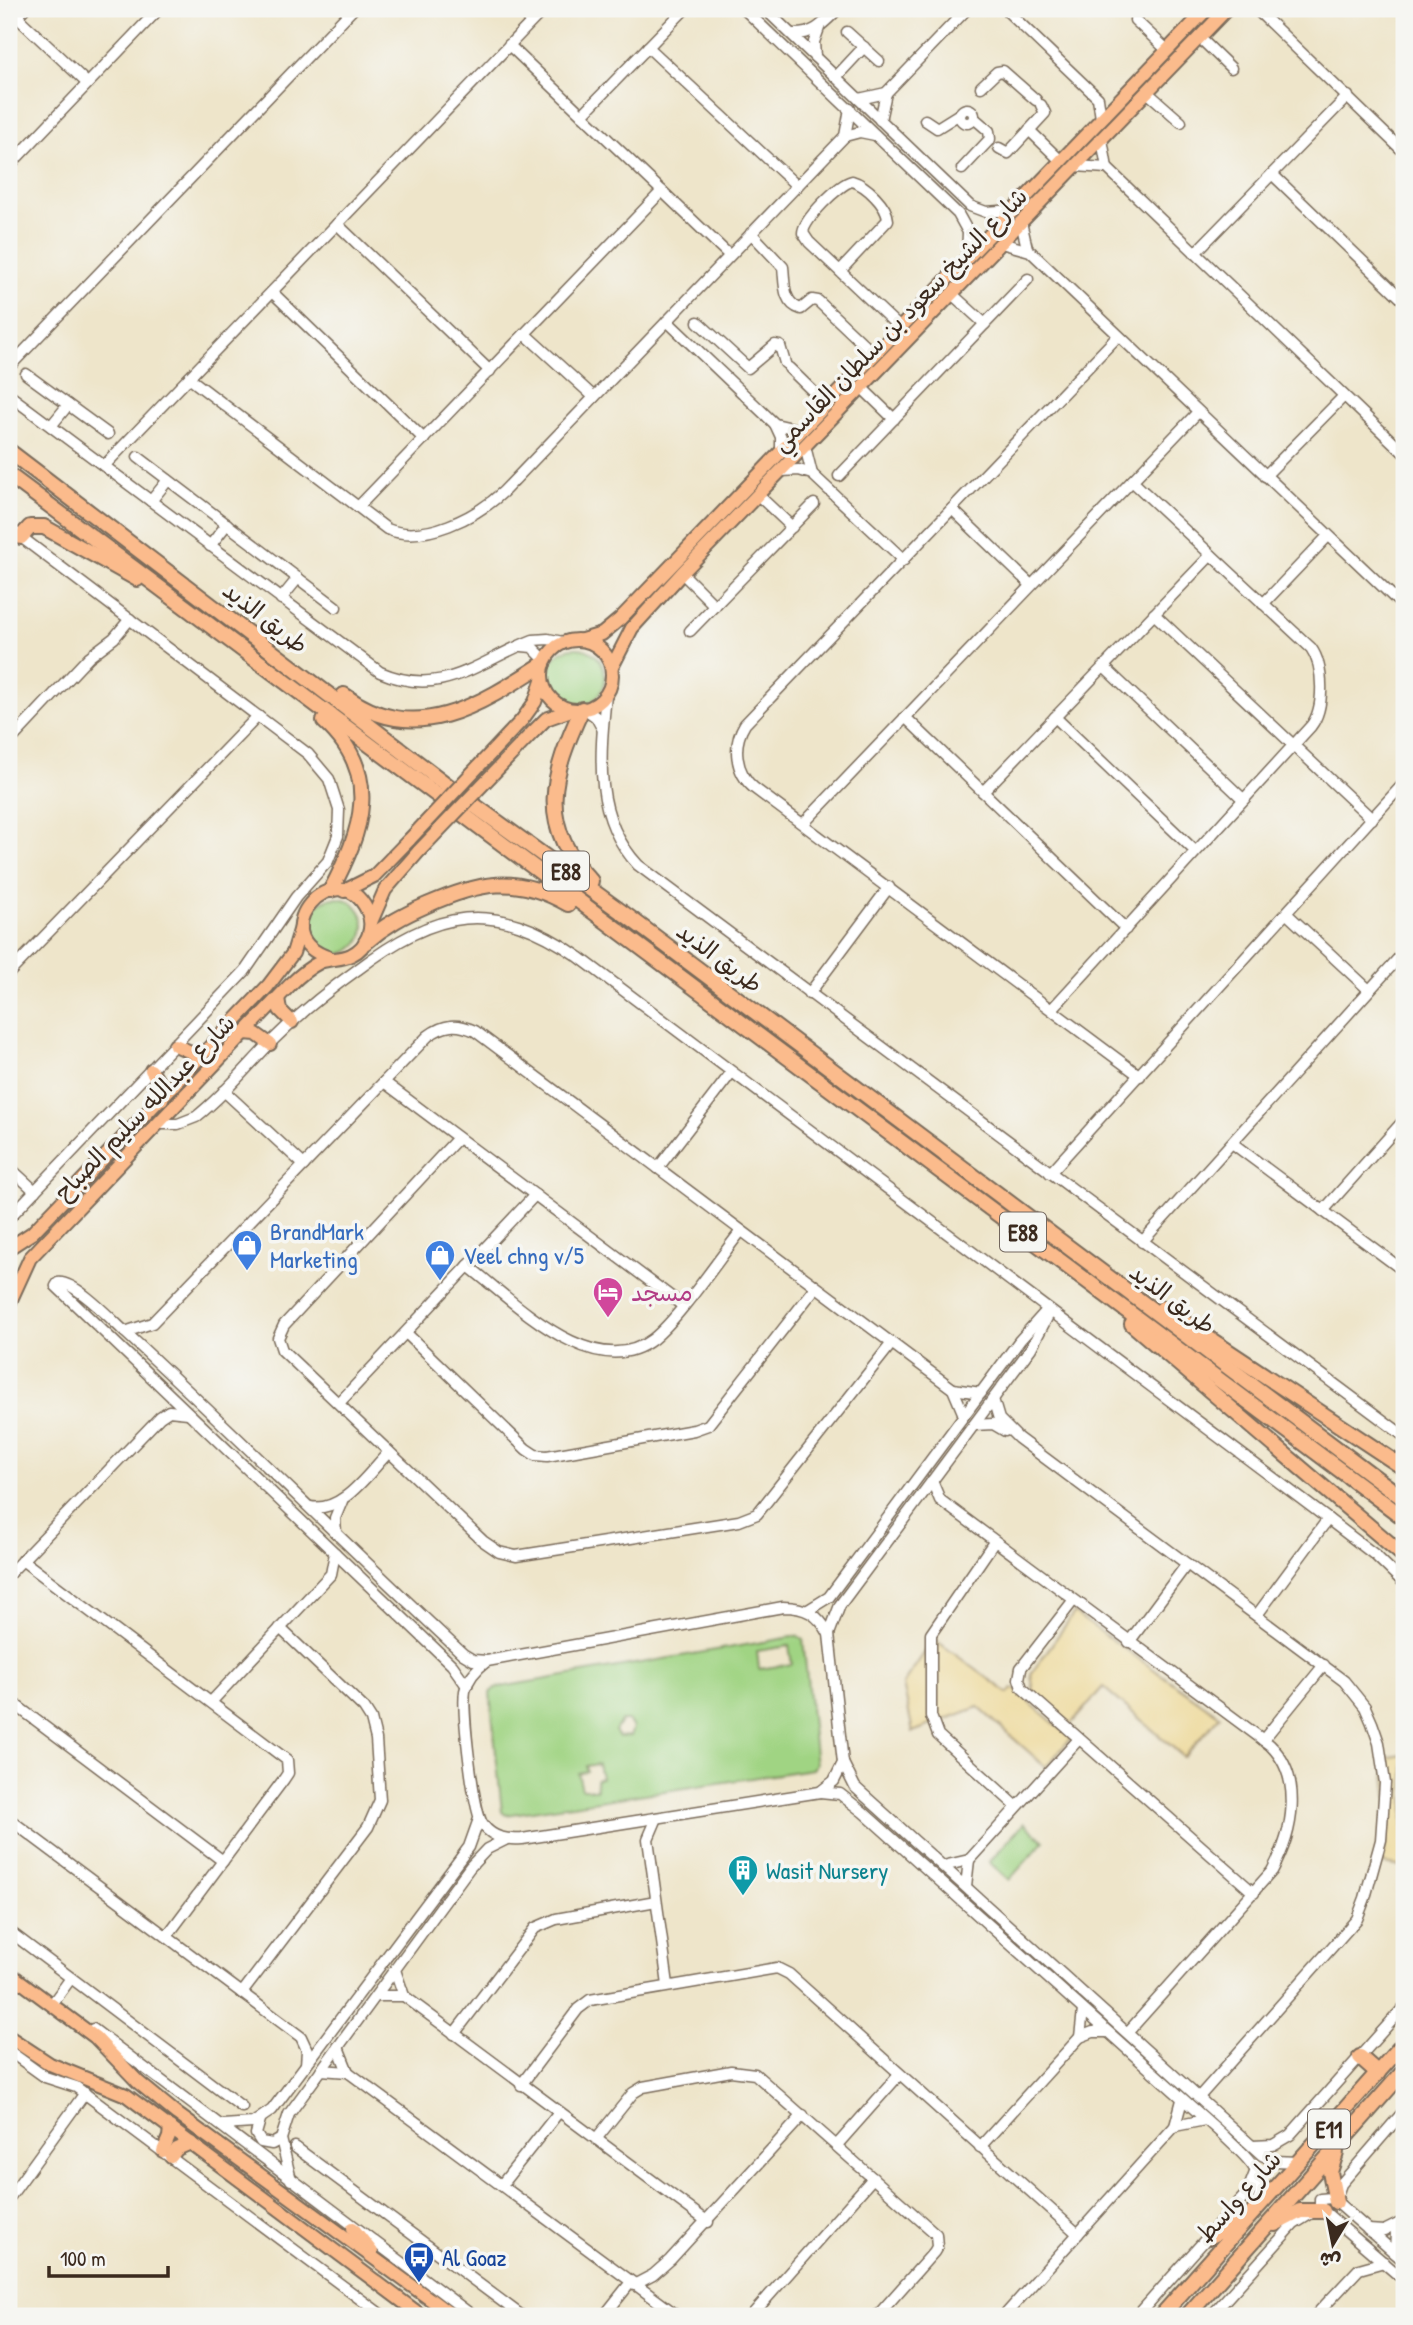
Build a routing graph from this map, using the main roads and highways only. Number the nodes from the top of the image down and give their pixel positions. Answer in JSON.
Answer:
{"nodes":[{"id":1,"x":1207,"y":9,"type":"edge"},
{"id":2,"x":1227,"y":9,"type":"edge"},
{"id":3,"x":9,"y":451,"type":"edge"},
{"id":4,"x":781,"y":452,"type":"junction"},
{"id":5,"x":782,"y":471,"type":"junction"},
{"id":6,"x":9,"y":475,"type":"edge"},
{"id":7,"x":15,"y":532,"type":"edge"},
{"id":8,"x":186,"y":584,"type":"junction"},
{"id":9,"x":155,"y":585,"type":"junction"},
{"id":10,"x":174,"y":599,"type":"junction"},
{"id":11,"x":582,"y":640,"type":"junction"},
{"id":12,"x":544,"y":662,"type":"junction"},
{"id":13,"x":612,"y":667,"type":"junction"},
{"id":14,"x":542,"y":681,"type":"junction"},
{"id":15,"x":580,"y":709,"type":"junction"},
{"id":16,"x":337,"y":891,"type":"junction"},
{"id":17,"x":630,"y":918,"type":"junction"},
{"id":18,"x":371,"y":922,"type":"junction"},
{"id":19,"x":301,"y":927,"type":"junction"},
{"id":20,"x":366,"y":942,"type":"junction"},
{"id":21,"x":640,"y":948,"type":"junction"},
{"id":22,"x":330,"y":958,"type":"junction"},
{"id":23,"x":278,"y":998,"type":"junction"},
{"id":24,"x":292,"y":1022,"type":"road end"},
{"id":25,"x":244,"y":1033,"type":"junction"},
{"id":26,"x":270,"y":1044,"type":"road end"},
{"id":27,"x":175,"y":1045,"type":"road end"},
{"id":28,"x":207,"y":1051,"type":"junction"},
{"id":29,"x":150,"y":1070,"type":"road end"},
{"id":30,"x":162,"y":1099,"type":"junction"},
{"id":31,"x":26,"y":1239,"type":"junction"},
{"id":32,"x":9,"y":1248,"type":"edge"},
{"id":33,"x":30,"y":1258,"type":"junction"},
{"id":34,"x":1095,"y":1285,"type":"junction"},
{"id":35,"x":1124,"y":1290,"type":"junction"},
{"id":36,"x":9,"y":1304,"type":"edge"},
{"id":37,"x":1404,"y":1468,"type":"edge"},
{"id":38,"x":1404,"y":1499,"type":"edge"},
{"id":39,"x":1404,"y":1518,"type":"edge"},
{"id":40,"x":1377,"y":1533,"type":"junction"},
{"id":41,"x":1404,"y":1556,"type":"edge"},
{"id":42,"x":1404,"y":1567,"type":"edge"},
{"id":43,"x":9,"y":1973,"type":"edge"},
{"id":44,"x":9,"y":2037,"type":"edge"},
{"id":45,"x":1404,"y":2043,"type":"edge"},
{"id":46,"x":1360,"y":2057,"type":"road end"},
{"id":47,"x":1378,"y":2073,"type":"junction"},
{"id":48,"x":1403,"y":2074,"type":"edge"},
{"id":49,"x":170,"y":2127,"type":"junction"},
{"id":50,"x":191,"y":2143,"type":"junction"},
{"id":51,"x":1340,"y":2143,"type":"junction"},
{"id":52,"x":1253,"y":2215,"type":"junction"},
{"id":53,"x":353,"y":2228,"type":"road end"},
{"id":54,"x":1262,"y":2232,"type":"junction"},
{"id":55,"x":1209,"y":2237,"type":"road end"},
{"id":56,"x":378,"y":2261,"type":"junction"},
{"id":57,"x":422,"y":2316,"type":"edge"},
{"id":58,"x":453,"y":2316,"type":"edge"},
{"id":59,"x":1161,"y":2316,"type":"edge"},
{"id":60,"x":1187,"y":2316,"type":"edge"}],
"edges":[{"from":1,"to":4,"type":"main road","name":"شارع الشيخ سعود بن سلطان القاسمي"},
{"from":2,"to":5,"type":"main road","name":"شارع الشيخ سعود بن سلطان القاسمي"},
{"from":3,"to":8,"type":"highway","name":"طريق الذيد","number":"E88"},
{"from":4,"to":5,"type":"main road"},
{"from":4,"to":11,"type":"main road","name":"شارع الشيخ سعود بن سلطان القاسمي"},
{"from":5,"to":13,"type":"main road","name":"شارع الشيخ سعود بن سلطان القاسمي"},
{"from":6,"to":9,"type":"highway","name":"طريق الذيد","number":"E88"},
{"from":7,"to":9,"type":"highway"},
{"from":8,"to":12,"type":"highway"},
{"from":8,"to":17,"type":"highway","name":"طريق الذيد","number":"E88"},
{"from":9,"to":10,"type":"highway","name":"طريق الذيد","number":"E88"},
{"from":10,"to":16,"type":"highway"},
{"from":10,"to":21,"type":"highway","name":"طريق الذيد","number":"E88"},
{"from":11,"to":12,"type":"main road"},
{"from":11,"to":13,"type":"main road"},
{"from":12,"to":14,"type":"main road"},
{"from":13,"to":15,"type":"main road"},
{"from":14,"to":15,"type":"main road"},
{"from":14,"to":16,"type":"main road","bridge":true},
{"from":15,"to":17,"type":"highway"},
{"from":15,"to":18,"type":"main road","bridge":true},
{"from":16,"to":18,"type":"main road"},
{"from":16,"to":19,"type":"main road"},
{"from":17,"to":35,"type":"highway","name":"طريق الذيد","number":"E88"},
{"from":18,"to":20,"type":"main road"},
{"from":19,"to":22,"type":"main road"},
{"from":19,"to":28,"type":"main road","name":"شارع عبدالله سليم الصباح"},
{"from":20,"to":21,"type":"highway"},
{"from":20,"to":22,"type":"main road"},
{"from":21,"to":34,"type":"highway","name":"طريق الذيد","number":"E88"},
{"from":22,"to":23,"type":"main road","name":"شارع عبدالله سليم الصباح"},
{"from":23,"to":24,"type":"main road"},
{"from":23,"to":25,"type":"main road","name":"شارع عبدالله سليم الصباح"},
{"from":25,"to":26,"type":"main road"},
{"from":25,"to":33,"type":"main road","name":"شارع عبدالله سليم الصباح"},
{"from":27,"to":28,"type":"main road"},
{"from":28,"to":30,"type":"main road","name":"شارع عبدالله سليم الصباح"},
{"from":29,"to":30,"type":"main road"},
{"from":30,"to":31,"type":"main road","name":"شارع عبدالله سليم الصباح"},
{"from":31,"to":32,"type":"main road","name":"شارع عبدالله سليم الصباح"},
{"from":31,"to":33,"type":"main road"},
{"from":33,"to":36,"type":"main road","name":"شارع عبدالله سليم الصباح"},
{"from":34,"to":39,"type":"highway","name":"طريق الذيد","number":"E88"},
{"from":34,"to":40,"type":"highway"},
{"from":35,"to":37,"type":"highway"},
{"from":35,"to":38,"type":"highway","name":"طريق الذيد","number":"E88"},
{"from":40,"to":41,"type":"highway"},
{"from":40,"to":42,"type":"highway"},
{"from":43,"to":56,"type":"main road"},
{"from":44,"to":49,"type":"main road"},
{"from":45,"to":47,"type":"highway","name":"شارع واسط","number":"E11"},
{"from":46,"to":47,"type":"highway"},
{"from":47,"to":52,"type":"highway","name":"شارع واسط","number":"E11"},
{"from":48,"to":51,"type":"highway","name":"شارع واسط","number":"E11"},
{"from":49,"to":50,"type":"main road"},
{"from":49,"to":50,"type":"main road"},
{"from":50,"to":57,"type":"main road"},
{"from":51,"to":54,"type":"highway","name":"شارع واسط","number":"E11"},
{"from":51,"to":54,"type":"highway"},
{"from":52,"to":55,"type":"highway"},
{"from":52,"to":59,"type":"highway","name":"شارع واسط","number":"E11"},
{"from":53,"to":56,"type":"main road"},
{"from":54,"to":60,"type":"highway","name":"شارع واسط","number":"E11"},
{"from":56,"to":58,"type":"main road"}]}
